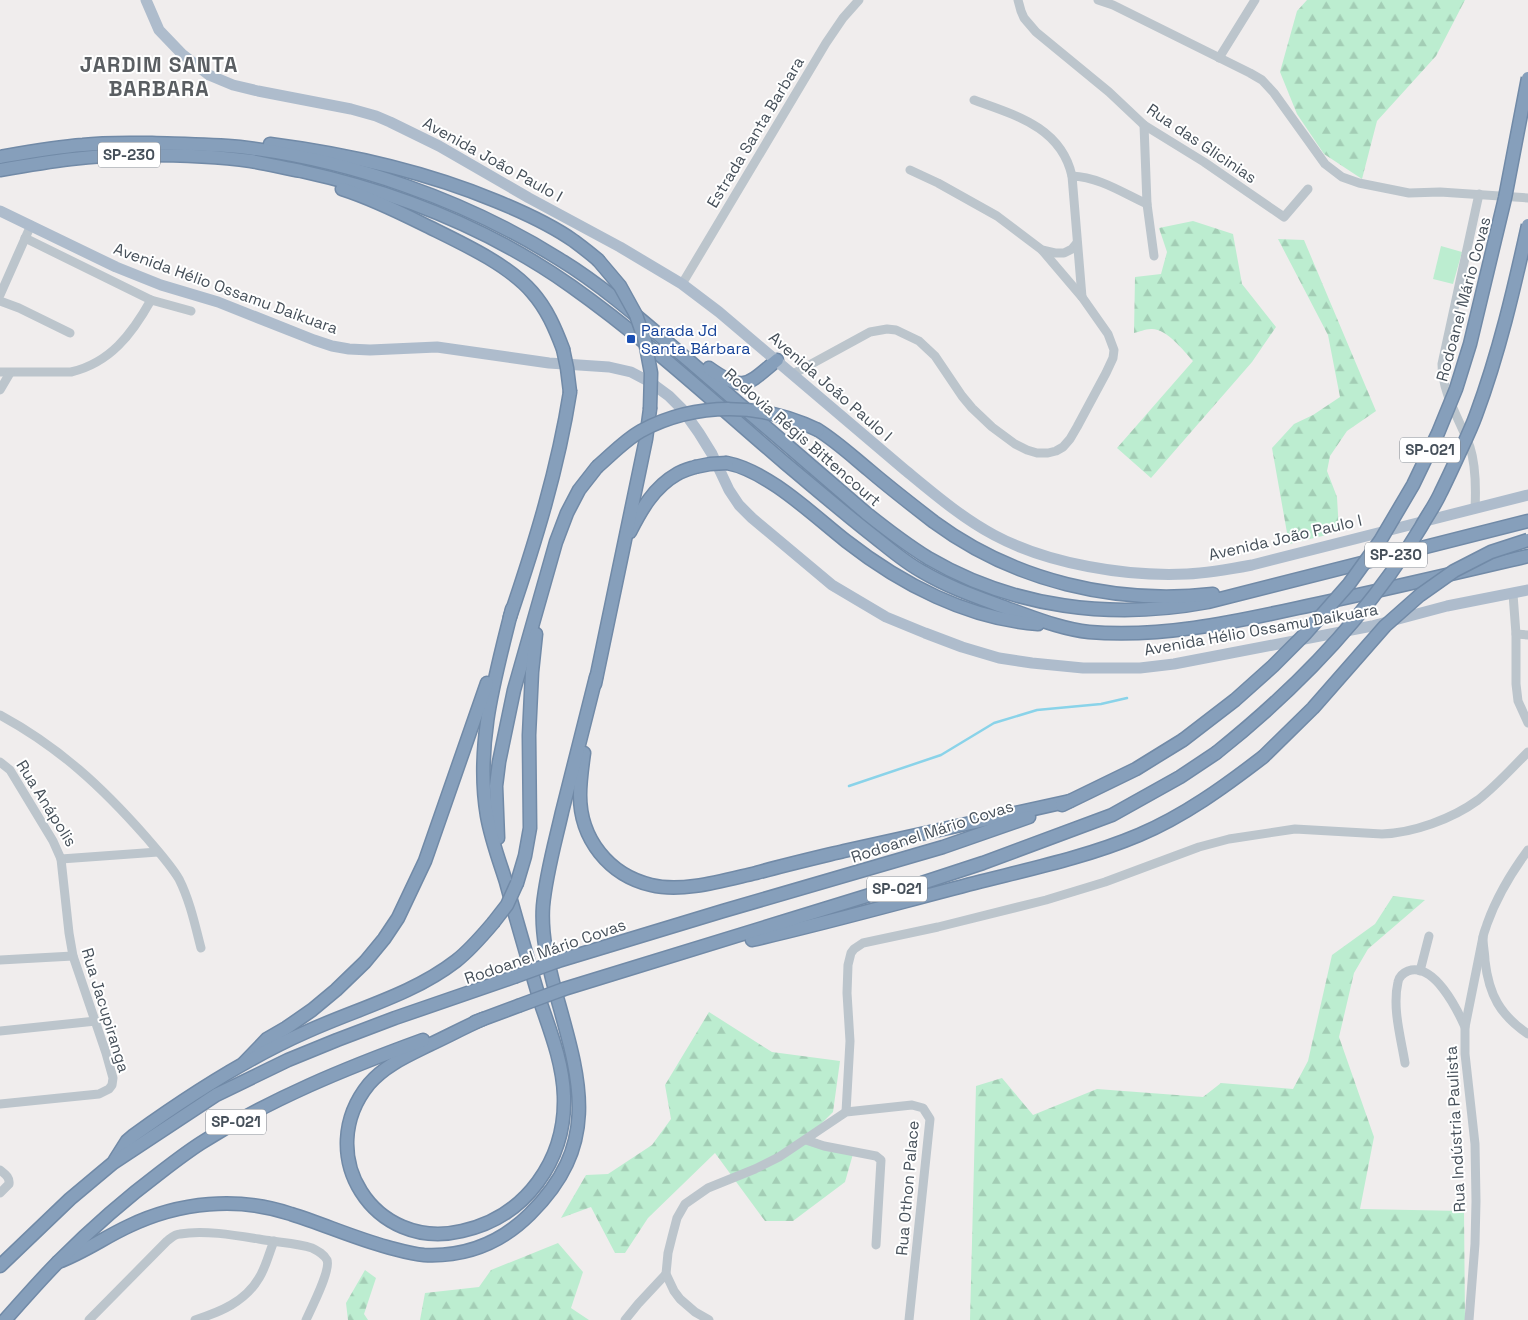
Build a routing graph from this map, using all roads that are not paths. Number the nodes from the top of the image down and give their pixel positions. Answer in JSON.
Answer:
{"nodes":[{"id":1,"x":146,"y":0,"type":"edge"},
{"id":2,"x":859,"y":0,"type":"edge"},
{"id":3,"x":1018,"y":0,"type":"edge"},
{"id":4,"x":1098,"y":0,"type":"edge"},
{"id":5,"x":1255,"y":0,"type":"edge"},
{"id":6,"x":1219,"y":58,"type":"junction"},
{"id":7,"x":1528,"y":78,"type":"edge"},
{"id":8,"x":974,"y":100,"type":"dead end"},
{"id":9,"x":1144,"y":125,"type":"junction"},
{"id":10,"x":196,"y":144,"type":"junction"},
{"id":11,"x":0,"y":157,"type":"edge"},
{"id":12,"x":259,"y":162,"type":"junction"},
{"id":13,"x":0,"y":170,"type":"edge"},
{"id":14,"x":910,"y":170,"type":"dead end"},
{"id":15,"x":1072,"y":176,"type":"junction"},
{"id":16,"x":1308,"y":188,"type":"dead end"},
{"id":17,"x":1479,"y":194,"type":"junction"},
{"id":18,"x":1528,"y":198,"type":"edge"},
{"id":19,"x":1147,"y":204,"type":"junction"},
{"id":20,"x":0,"y":211,"type":"edge"},
{"id":21,"x":32,"y":225,"type":"junction"},
{"id":22,"x":1528,"y":225,"type":"edge"},
{"id":23,"x":25,"y":238,"type":"junction"},
{"id":24,"x":1077,"y":243,"type":"junction"},
{"id":25,"x":1042,"y":250,"type":"junction"},
{"id":26,"x":1154,"y":256,"type":"dead end"},
{"id":27,"x":116,"y":266,"type":"junction"},
{"id":28,"x":111,"y":280,"type":"junction"},
{"id":29,"x":682,"y":284,"type":"junction"},
{"id":30,"x":2,"y":287,"type":"edge"},
{"id":31,"x":0,"y":295,"type":"edge"},
{"id":32,"x":1082,"y":297,"type":"junction"},
{"id":33,"x":151,"y":300,"type":"junction"},
{"id":34,"x":0,"y":301,"type":"edge"},
{"id":35,"x":191,"y":311,"type":"dead end"},
{"id":36,"x":645,"y":323,"type":"junction"},
{"id":37,"x":70,"y":333,"type":"dead end"},
{"id":38,"x":777,"y":360,"type":"junction"},
{"id":39,"x":0,"y":372,"type":"edge"},
{"id":40,"x":10,"y":373,"type":"junction"},
{"id":41,"x":793,"y":374,"type":"junction"},
{"id":42,"x":0,"y":390,"type":"edge"},
{"id":43,"x":1528,"y":495,"type":"edge"},
{"id":44,"x":1475,"y":509,"type":"junction"},
{"id":45,"x":1528,"y":521,"type":"edge"},
{"id":46,"x":1528,"y":540,"type":"edge"},
{"id":47,"x":623,"y":545,"type":"junction"},
{"id":48,"x":1528,"y":556,"type":"edge"},
{"id":49,"x":1263,"y":588,"type":"junction"},
{"id":50,"x":1528,"y":590,"type":"edge"},
{"id":51,"x":1513,"y":594,"type":"junction"},
{"id":52,"x":540,"y":599,"type":"junction"},
{"id":53,"x":512,"y":609,"type":"junction"},
{"id":54,"x":1056,"y":625,"type":"junction"},
{"id":55,"x":1516,"y":634,"type":"junction"},
{"id":56,"x":1528,"y":635,"type":"edge"},
{"id":57,"x":596,"y":676,"type":"junction"},
{"id":58,"x":0,"y":716,"type":"edge"},
{"id":59,"x":1528,"y":723,"type":"edge"},
{"id":60,"x":1528,"y":752,"type":"edge"},
{"id":61,"x":0,"y":762,"type":"edge"},
{"id":62,"x":1070,"y":802,"type":"junction"},
{"id":63,"x":1528,"y":850,"type":"edge"},
{"id":64,"x":158,"y":852,"type":"junction"},
{"id":65,"x":61,"y":859,"type":"junction"},
{"id":66,"x":511,"y":882,"type":"junction"},
{"id":67,"x":1429,"y":936,"type":"dead end"},
{"id":68,"x":1483,"y":937,"type":"junction"},
{"id":69,"x":201,"y":948,"type":"dead end"},
{"id":70,"x":73,"y":956,"type":"junction"},
{"id":71,"x":673,"y":956,"type":"junction"},
{"id":72,"x":0,"y":960,"type":"edge"},
{"id":73,"x":1420,"y":971,"type":"junction"},
{"id":74,"x":483,"y":1019,"type":"junction"},
{"id":75,"x":96,"y":1022,"type":"junction"},
{"id":76,"x":1465,"y":1027,"type":"junction"},
{"id":77,"x":0,"y":1031,"type":"edge"},
{"id":78,"x":1528,"y":1034,"type":"edge"},
{"id":79,"x":244,"y":1063,"type":"junction"},
{"id":80,"x":1405,"y":1063,"type":"dead end"},
{"id":81,"x":0,"y":1104,"type":"edge"},
{"id":82,"x":846,"y":1112,"type":"junction"},
{"id":83,"x":806,"y":1140,"type":"junction"},
{"id":84,"x":113,"y":1163,"type":"junction"},
{"id":85,"x":0,"y":1170,"type":"edge"},
{"id":86,"x":0,"y":1193,"type":"edge"},
{"id":87,"x":274,"y":1241,"type":"junction"},
{"id":88,"x":876,"y":1245,"type":"dead end"},
{"id":89,"x":58,"y":1262,"type":"junction"},
{"id":90,"x":0,"y":1266,"type":"edge"},
{"id":91,"x":666,"y":1274,"type":"junction"},
{"id":92,"x":5,"y":1320,"type":"edge"},
{"id":93,"x":89,"y":1320,"type":"edge"},
{"id":94,"x":195,"y":1320,"type":"edge"},
{"id":95,"x":306,"y":1320,"type":"edge"},
{"id":96,"x":625,"y":1320,"type":"edge"},
{"id":97,"x":709,"y":1320,"type":"edge"},
{"id":98,"x":909,"y":1320,"type":"edge"},
{"id":99,"x":1469,"y":1320,"type":"edge"}],
"edges":[{"from":1,"to":29,"type":"main road","name":"Avenida João Paulo I"},
{"from":2,"to":29,"type":"street","name":"Estrada Santa Barbara"},
{"from":3,"to":9,"type":"street","name":"Rua das Glicinias"},
{"from":4,"to":6,"type":"street"},
{"from":5,"to":6,"type":"street"},
{"from":6,"to":17,"type":"street"},
{"from":7,"to":62,"type":"highway","name":"Rodoanel Mário Covas","number":"SP-021","bridge":true},
{"from":8,"to":15,"type":"street"},
{"from":9,"to":16,"type":"street","name":"Rua das Glicinias"},
{"from":9,"to":19,"type":"street"},
{"from":10,"to":11,"type":"highway","name":"Rodovia Régis Bittencourt","number":"SP-230"},
{"from":10,"to":36,"type":"highway","name":"Rodovia Régis Bittencourt","number":"SP-230"},
{"from":10,"to":47,"type":"highway","bridge":true},
{"from":12,"to":13,"type":"highway","name":"Rodovia Régis Bittencourt","number":"SP-230"},
{"from":12,"to":53,"type":"highway","bridge":true},
{"from":12,"to":54,"type":"highway","name":"Rodovia Régis Bittencourt","number":"SP-230"},
{"from":14,"to":25,"type":"street"},
{"from":15,"to":19,"type":"street"},
{"from":15,"to":24,"type":"street"},
{"from":17,"to":18,"type":"street"},
{"from":17,"to":44,"type":"street"},
{"from":19,"to":26,"type":"street"},
{"from":20,"to":21,"type":"main road","name":"Avenida Hélio Ossamu Daikuara"},
{"from":21,"to":23,"type":"street"},
{"from":21,"to":27,"type":"main road","name":"Avenida Hélio Ossamu Daikuara"},
{"from":22,"to":71,"type":"highway","number":"SP-021","bridge":true},
{"from":23,"to":28,"type":"street"},
{"from":23,"to":30,"type":"street"},
{"from":24,"to":25,"type":"street"},
{"from":24,"to":32,"type":"street"},
{"from":25,"to":32,"type":"street"},
{"from":27,"to":28,"type":"street"},
{"from":27,"to":51,"type":"main road","name":"Avenida Hélio Ossamu Daikuara"},
{"from":28,"to":33,"type":"street"},
{"from":29,"to":38,"type":"main road","name":"Avenida João Paulo I"},
{"from":30,"to":31,"type":"street"},
{"from":32,"to":41,"type":"street"},
{"from":33,"to":35,"type":"street"},
{"from":33,"to":40,"type":"street"},
{"from":34,"to":37,"type":"street"},
{"from":36,"to":38,"type":"highway"},
{"from":36,"to":49,"type":"highway","name":"Rodovia Régis Bittencourt","number":"SP-230"},
{"from":38,"to":41,"type":"main road","name":"Avenida João Paulo I"},
{"from":39,"to":40,"type":"street"},
{"from":40,"to":42,"type":"street"},
{"from":41,"to":44,"type":"main road","name":"Avenida João Paulo I"},
{"from":43,"to":44,"type":"main road","name":"Avenida João Paulo I"},
{"from":45,"to":49,"type":"highway","name":"Rodovia Régis Bittencourt","number":"SP-230"},
{"from":46,"to":71,"type":"highway","bridge":true},
{"from":47,"to":54,"type":"highway","bridge":true},
{"from":47,"to":57,"type":"highway"},
{"from":48,"to":54,"type":"highway","name":"Rodovia Régis Bittencourt","number":"SP-230"},
{"from":49,"to":52,"type":"highway","bridge":true},
{"from":50,"to":51,"type":"main road","name":"Avenida Hélio Ossamu Daikuara"},
{"from":51,"to":55,"type":"street"},
{"from":52,"to":66,"type":"highway"},
{"from":52,"to":66,"type":"highway"},
{"from":53,"to":66,"type":"highway"},
{"from":53,"to":79,"type":"highway"},
{"from":55,"to":56,"type":"street"},
{"from":55,"to":59,"type":"street"},
{"from":57,"to":62,"type":"highway"},
{"from":57,"to":89,"type":"highway"},
{"from":58,"to":64,"type":"street"},
{"from":60,"to":82,"type":"street"},
{"from":61,"to":65,"type":"street","name":"Rua Anápolis"},
{"from":62,"to":84,"type":"highway","name":"Rodoanel Mário Covas","number":"SP-021","bridge":true},
{"from":63,"to":68,"type":"street","name":"Rua Indústria Paulista"},
{"from":64,"to":65,"type":"street","name":"Rua Anápolis"},
{"from":64,"to":69,"type":"street"},
{"from":65,"to":70,"type":"street","name":"Rua Jacupiranga"},
{"from":66,"to":74,"type":"highway"},
{"from":66,"to":79,"type":"highway","bridge":true},
{"from":67,"to":73,"type":"street"},
{"from":68,"to":76,"type":"street","name":"Rua Indústria Paulista"},
{"from":68,"to":78,"type":"street"},
{"from":70,"to":72,"type":"street"},
{"from":70,"to":75,"type":"street","name":"Rua Jacupiranga"},
{"from":71,"to":74,"type":"highway","number":"SP-021","bridge":true},
{"from":73,"to":76,"type":"street"},
{"from":73,"to":80,"type":"street"},
{"from":74,"to":89,"type":"highway","number":"SP-021"},
{"from":75,"to":77,"type":"street"},
{"from":75,"to":81,"type":"street","name":"Rua Jacupiranga"},
{"from":76,"to":99,"type":"street","name":"Rua Indústria Paulista"},
{"from":79,"to":84,"type":"highway"},
{"from":82,"to":83,"type":"street"},
{"from":82,"to":98,"type":"street","name":"Rua Othon Palace"},
{"from":83,"to":88,"type":"street"},
{"from":83,"to":91,"type":"street"},
{"from":84,"to":90,"type":"highway","name":"Rodoanel Mário Covas","number":"SP-021"},
{"from":85,"to":86,"type":"street"},
{"from":87,"to":93,"type":"street"},
{"from":87,"to":94,"type":"street"},
{"from":87,"to":95,"type":"street"},
{"from":89,"to":92,"type":"highway","number":"SP-021"},
{"from":91,"to":96,"type":"street"},
{"from":91,"to":97,"type":"street"}]}
